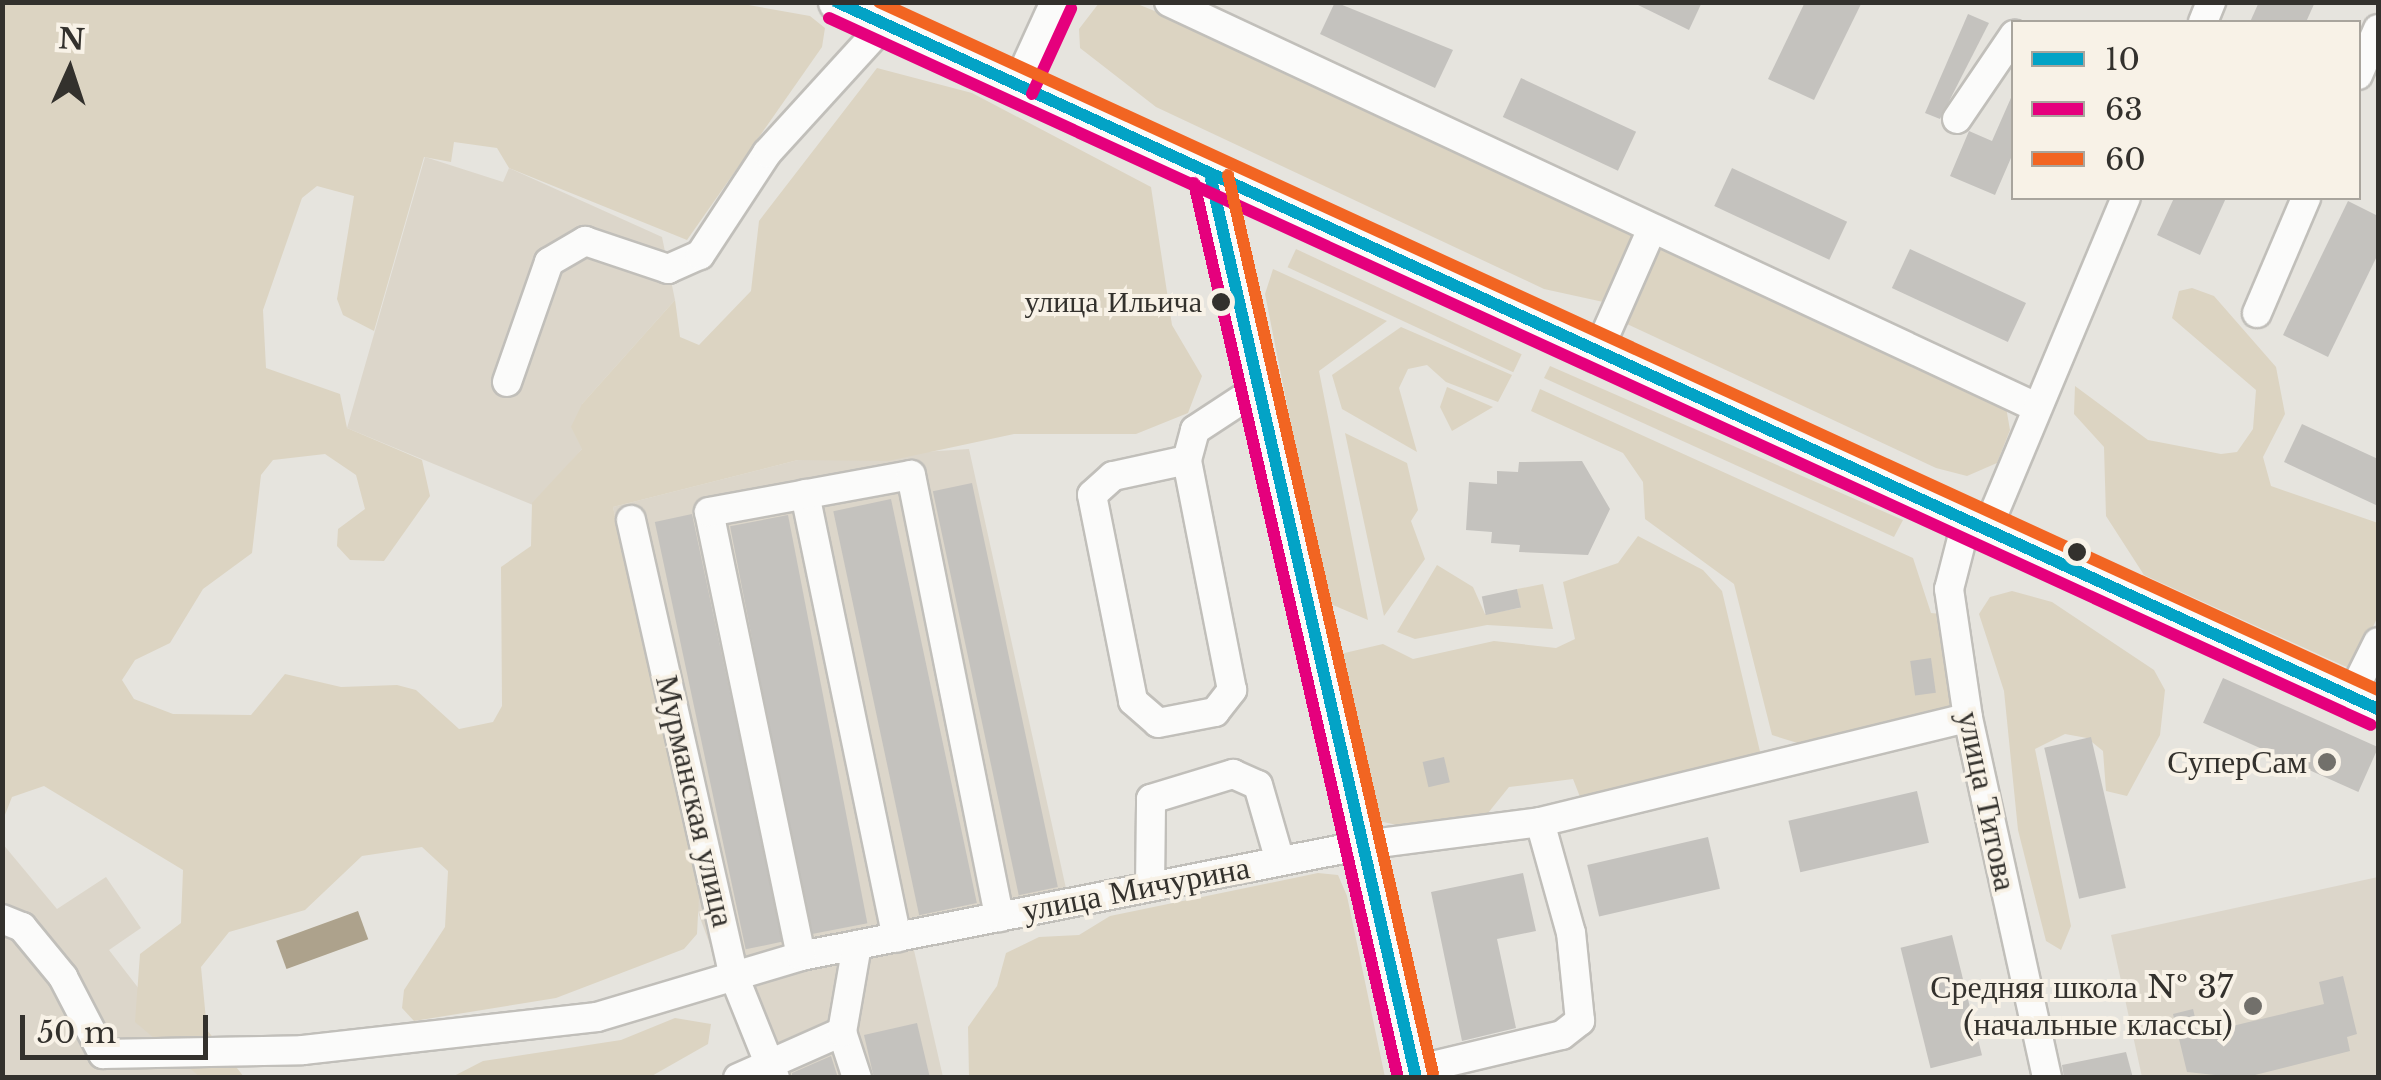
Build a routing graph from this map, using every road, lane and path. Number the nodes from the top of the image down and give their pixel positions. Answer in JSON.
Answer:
{"nodes":[{"id":1,"x":836,"y":2,"type":"edge"},
{"id":2,"x":1055,"y":2,"type":"edge"},
{"id":3,"x":1169,"y":2,"type":"edge"},
{"id":4,"x":884,"y":25,"type":"junction"},
{"id":5,"x":2378,"y":28,"type":"edge"},
{"id":6,"x":2011,"y":39,"type":"edge"},
{"id":7,"x":2361,"y":68,"type":"edge"},
{"id":8,"x":1016,"y":87,"type":"junction"},
{"id":9,"x":1957,"y":119,"type":"dead end"},
{"id":10,"x":1211,"y":179,"type":"junction"},
{"id":11,"x":2125,"y":200,"type":"edge"},
{"id":12,"x":2305,"y":200,"type":"edge"},
{"id":13,"x":1651,"y":231,"type":"junction"},
{"id":14,"x":2257,"y":314,"type":"dead end"},
{"id":15,"x":1595,"y":358,"type":"junction"},
{"id":16,"x":507,"y":382,"type":"dead end"},
{"id":17,"x":1259,"y":388,"type":"junction"},
{"id":18,"x":2034,"y":406,"type":"junction"},
{"id":19,"x":1187,"y":460,"type":"junction"},
{"id":20,"x":804,"y":494,"type":"junction"},
{"id":21,"x":631,"y":520,"type":"dead end"},
{"id":22,"x":1976,"y":528,"type":"junction"},
{"id":23,"x":2378,"y":642,"type":"edge"},
{"id":24,"x":2365,"y":703,"type":"edge"},
{"id":25,"x":1968,"y":718,"type":"junction"},
{"id":26,"x":1540,"y":822,"type":"junction"},
{"id":27,"x":1363,"y":845,"type":"junction"},
{"id":28,"x":1280,"y":860,"type":"junction"},
{"id":29,"x":1150,"y":886,"type":"junction"},
{"id":30,"x":999,"y":917,"type":"junction"},
{"id":31,"x":2,"y":919,"type":"edge"},
{"id":32,"x":897,"y":938,"type":"junction"},
{"id":33,"x":857,"y":945,"type":"junction"},
{"id":34,"x":800,"y":956,"type":"junction"},
{"id":35,"x":734,"y":976,"type":"junction"},
{"id":36,"x":842,"y":1032,"type":"junction"},
{"id":37,"x":773,"y":1069,"type":"edge"},
{"id":38,"x":1415,"y":1074,"type":"edge"},
{"id":39,"x":738,"y":1078,"type":"edge"},
{"id":40,"x":857,"y":1078,"type":"edge"},
{"id":41,"x":2047,"y":1078,"type":"edge"}],
"edges":[{"from":1,"to":4,"type":"main road"},
{"from":2,"to":8,"type":"street"},
{"from":3,"to":13,"type":"street"},
{"from":4,"to":8,"type":"main road"},
{"from":4,"to":16,"type":"street"},
{"from":5,"to":7,"type":"street"},
{"from":6,"to":9,"type":"street"},
{"from":8,"to":10,"type":"main road"},
{"from":10,"to":15,"type":"main road"},
{"from":10,"to":17,"type":"street"},
{"from":11,"to":18,"type":"street","name":"улица Титова"},
{"from":12,"to":14,"type":"street"},
{"from":13,"to":15,"type":"street"},
{"from":13,"to":18,"type":"street"},
{"from":15,"to":22,"type":"main road"},
{"from":17,"to":19,"type":"street"},
{"from":17,"to":27,"type":"street"},
{"from":18,"to":22,"type":"street","name":"улица Титова"},
{"from":19,"to":19,"type":"street"},
{"from":20,"to":30,"type":"street"},
{"from":20,"to":32,"type":"street"},
{"from":20,"to":34,"type":"street"},
{"from":21,"to":35,"type":"street","name":"Мурманская улица"},
{"from":22,"to":24,"type":"main road"},
{"from":22,"to":25,"type":"street","name":"улица Титова"},
{"from":23,"to":24,"type":"street"},
{"from":25,"to":26,"type":"street","name":"улица Мичурина"},
{"from":25,"to":41,"type":"street","name":"улица Титова"},
{"from":26,"to":27,"type":"street","name":"улица Мичурина"},
{"from":26,"to":38,"type":"street"},
{"from":27,"to":28,"type":"street","name":"улица Мичурина"},
{"from":27,"to":38,"type":"street"},
{"from":28,"to":29,"type":"street","name":"улица Мичурина"},
{"from":28,"to":29,"type":"street"},
{"from":29,"to":30,"type":"street","name":"улица Мичурина"},
{"from":30,"to":32,"type":"street","name":"улица Мичурина"},
{"from":31,"to":35,"type":"street","name":"улица Мичурина"},
{"from":32,"to":33,"type":"street","name":"улица Мичурина"},
{"from":33,"to":34,"type":"street","name":"улица Мичурина"},
{"from":33,"to":36,"type":"street"},
{"from":34,"to":35,"type":"street","name":"улица Мичурина"},
{"from":35,"to":37,"type":"street","name":"Мурманская улица"},
{"from":36,"to":37,"type":"street"},
{"from":36,"to":40,"type":"street"},
{"from":37,"to":39,"type":"street"}]}
